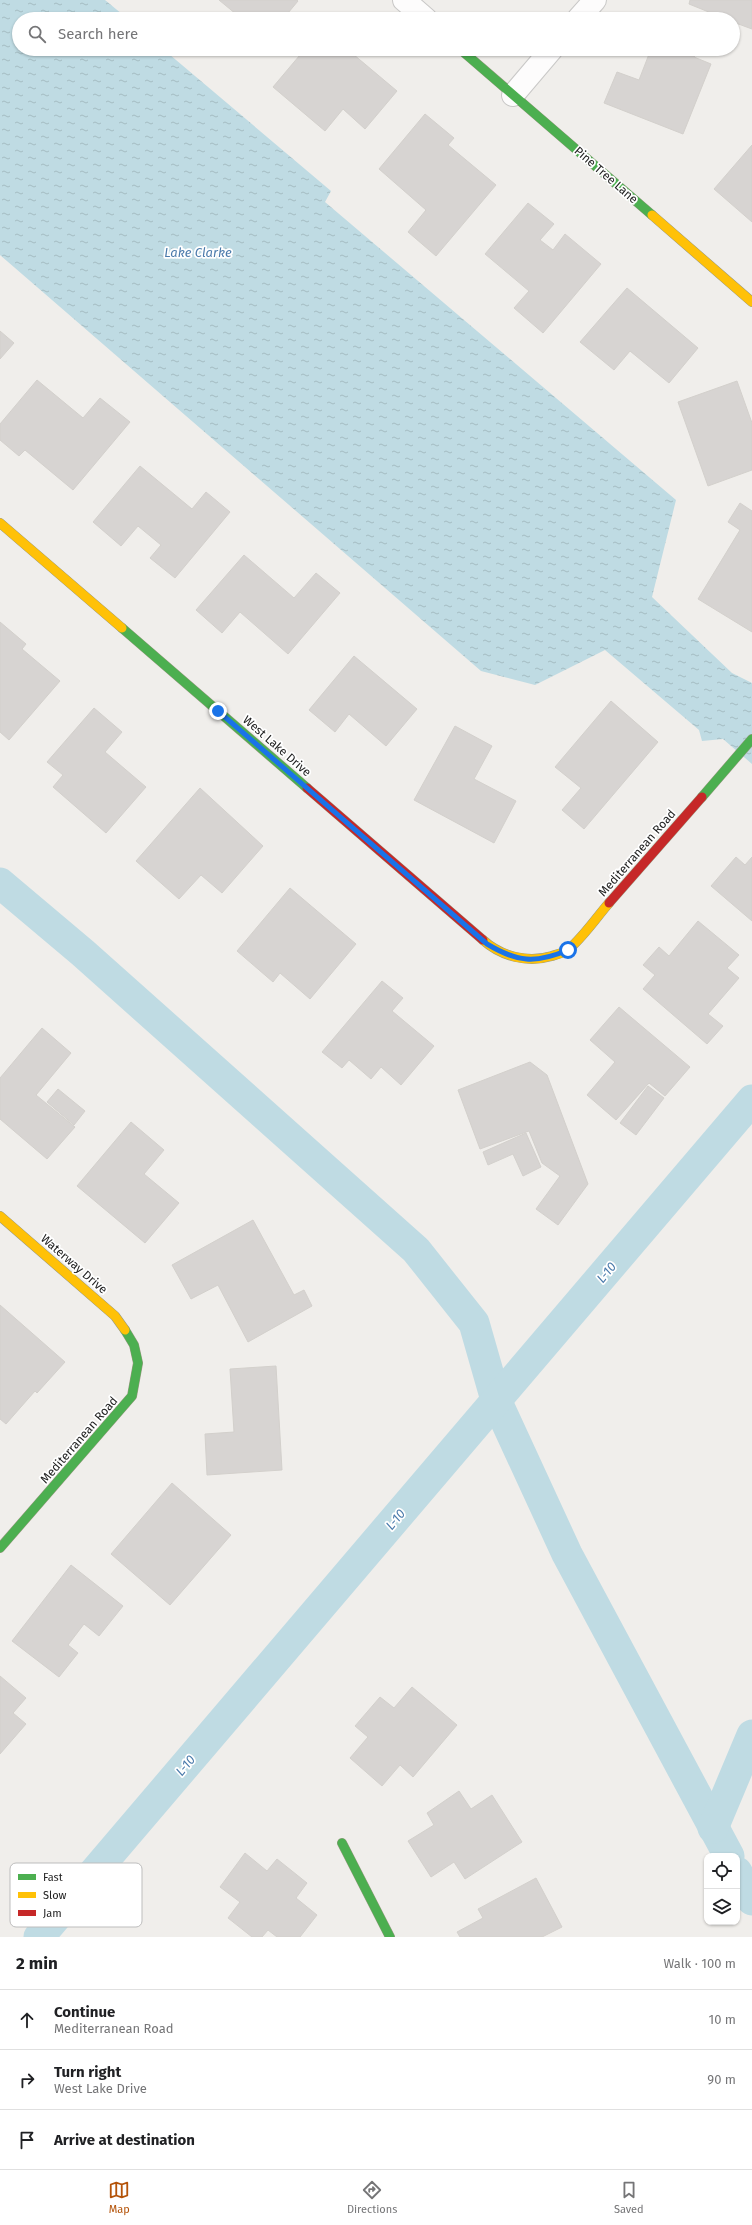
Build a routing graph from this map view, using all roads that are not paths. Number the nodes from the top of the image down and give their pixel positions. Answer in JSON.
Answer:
{"nodes":[{"id":1,"x":404,"y":0,"type":"edge"},
{"id":2,"x":595,"y":0,"type":"edge"},
{"id":3,"x":418,"y":12,"type":"edge"},
{"id":4,"x":584,"y":12,"type":"edge"},
{"id":5,"x":468,"y":56,"type":"edge"},
{"id":6,"x":546,"y":56,"type":"edge"},
{"id":7,"x":513,"y":95,"type":"junction"},
{"id":8,"x":752,"y":302,"type":"edge"},
{"id":9,"x":0,"y":522,"type":"edge"},
{"id":10,"x":752,"y":739,"type":"edge"},
{"id":11,"x":526,"y":960,"type":"joint"},
{"id":12,"x":0,"y":1216,"type":"edge"},
{"id":13,"x":130,"y":1333,"type":"joint"},
{"id":14,"x":0,"y":1548,"type":"edge"},
{"id":15,"x":342,"y":1843,"type":"dead end"},
{"id":16,"x":390,"y":1937,"type":"edge"}],
"edges":[{"from":1,"to":3,"type":"street"},
{"from":2,"to":4,"type":"street"},
{"from":5,"to":7,"type":"street","name":"Pine Tree Lane"},
{"from":6,"to":7,"type":"street"},
{"from":7,"to":8,"type":"street","name":"Pine Tree Lane"},
{"from":9,"to":11,"type":"street","name":"West Lake Drive"},
{"from":10,"to":11,"type":"street","name":"Mediterranean Road"},
{"from":12,"to":13,"type":"street","name":"Waterway Drive"},
{"from":13,"to":14,"type":"street","name":"Mediterranean Road"},
{"from":15,"to":16,"type":"street"}]}
